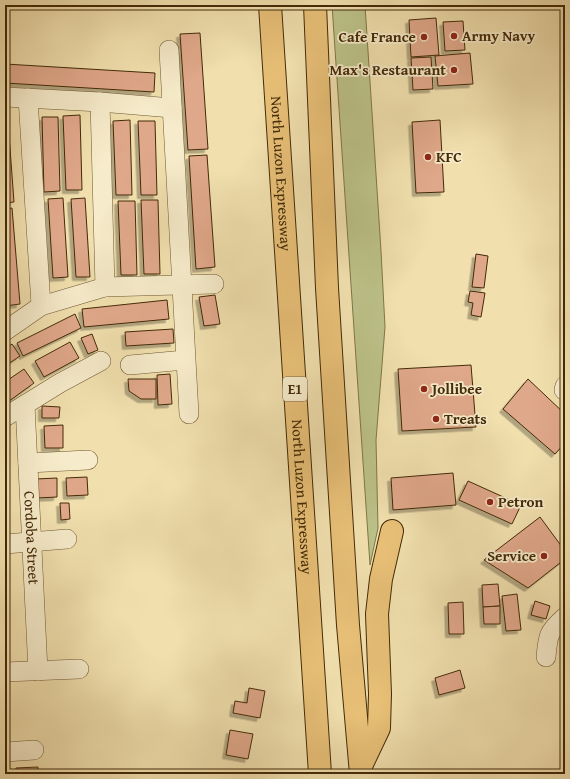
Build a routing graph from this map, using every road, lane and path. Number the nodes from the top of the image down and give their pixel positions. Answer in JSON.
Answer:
{"nodes":[{"id":1,"x":270,"y":5,"type":"edge"},
{"id":2,"x":315,"y":5,"type":"edge"},
{"id":3,"x":168,"y":50,"type":"dead end"},
{"id":4,"x":5,"y":97,"type":"edge"},
{"id":5,"x":28,"y":98,"type":"junction"},
{"id":6,"x":100,"y":102,"type":"junction"},
{"id":7,"x":172,"y":108,"type":"junction"},
{"id":8,"x":214,"y":284,"type":"dead end"},
{"id":9,"x":181,"y":285,"type":"junction"},
{"id":10,"x":105,"y":287,"type":"junction"},
{"id":11,"x":41,"y":306,"type":"junction"},
{"id":12,"x":5,"y":331,"type":"edge"},
{"id":13,"x":185,"y":360,"type":"junction"},
{"id":14,"x":102,"y":361,"type":"dead end"},
{"id":15,"x":130,"y":365,"type":"dead end"},
{"id":16,"x":565,"y":386,"type":"edge"},
{"id":17,"x":565,"y":391,"type":"edge"},
{"id":18,"x":25,"y":404,"type":"junction"},
{"id":19,"x":188,"y":414,"type":"dead end"},
{"id":20,"x":5,"y":417,"type":"edge"},
{"id":21,"x":88,"y":460,"type":"dead end"},
{"id":22,"x":28,"y":463,"type":"junction"},
{"id":23,"x":392,"y":531,"type":"dead end"},
{"id":24,"x":68,"y":539,"type":"dead end"},
{"id":25,"x":31,"y":542,"type":"junction"},
{"id":26,"x":5,"y":544,"type":"edge"},
{"id":27,"x":565,"y":617,"type":"edge"},
{"id":28,"x":546,"y":656,"type":"dead end"},
{"id":29,"x":79,"y":668,"type":"dead end"},
{"id":30,"x":38,"y":671,"type":"junction"},
{"id":31,"x":5,"y":672,"type":"edge"},
{"id":32,"x":34,"y":750,"type":"dead end"},
{"id":33,"x":5,"y":752,"type":"edge"},
{"id":34,"x":361,"y":770,"type":"edge"},
{"id":35,"x":320,"y":774,"type":"edge"}],
"edges":[{"from":1,"to":35,"type":"highway","name":"North Luzon Expressway","number":"E1"},
{"from":2,"to":34,"type":"highway"},
{"from":3,"to":7,"type":"street"},
{"from":4,"to":5,"type":"street"},
{"from":5,"to":6,"type":"street"},
{"from":5,"to":11,"type":"street"},
{"from":6,"to":7,"type":"street"},
{"from":6,"to":10,"type":"street"},
{"from":7,"to":9,"type":"street"},
{"from":8,"to":9,"type":"street"},
{"from":9,"to":10,"type":"street"},
{"from":9,"to":13,"type":"street"},
{"from":10,"to":11,"type":"street"},
{"from":11,"to":12,"type":"street"},
{"from":13,"to":15,"type":"street"},
{"from":13,"to":19,"type":"street"},
{"from":14,"to":18,"type":"street"},
{"from":16,"to":17,"type":"street"},
{"from":18,"to":20,"type":"street"},
{"from":18,"to":22,"type":"street","name":"Cordoba Street"},
{"from":21,"to":22,"type":"street"},
{"from":22,"to":25,"type":"street","name":"Cordoba Street"},
{"from":23,"to":34,"type":"highway"},
{"from":24,"to":25,"type":"street"},
{"from":25,"to":26,"type":"street"},
{"from":25,"to":30,"type":"street","name":"Cordoba Street"},
{"from":27,"to":28,"type":"street"},
{"from":29,"to":30,"type":"street"},
{"from":30,"to":31,"type":"street"},
{"from":32,"to":33,"type":"street"}]}
